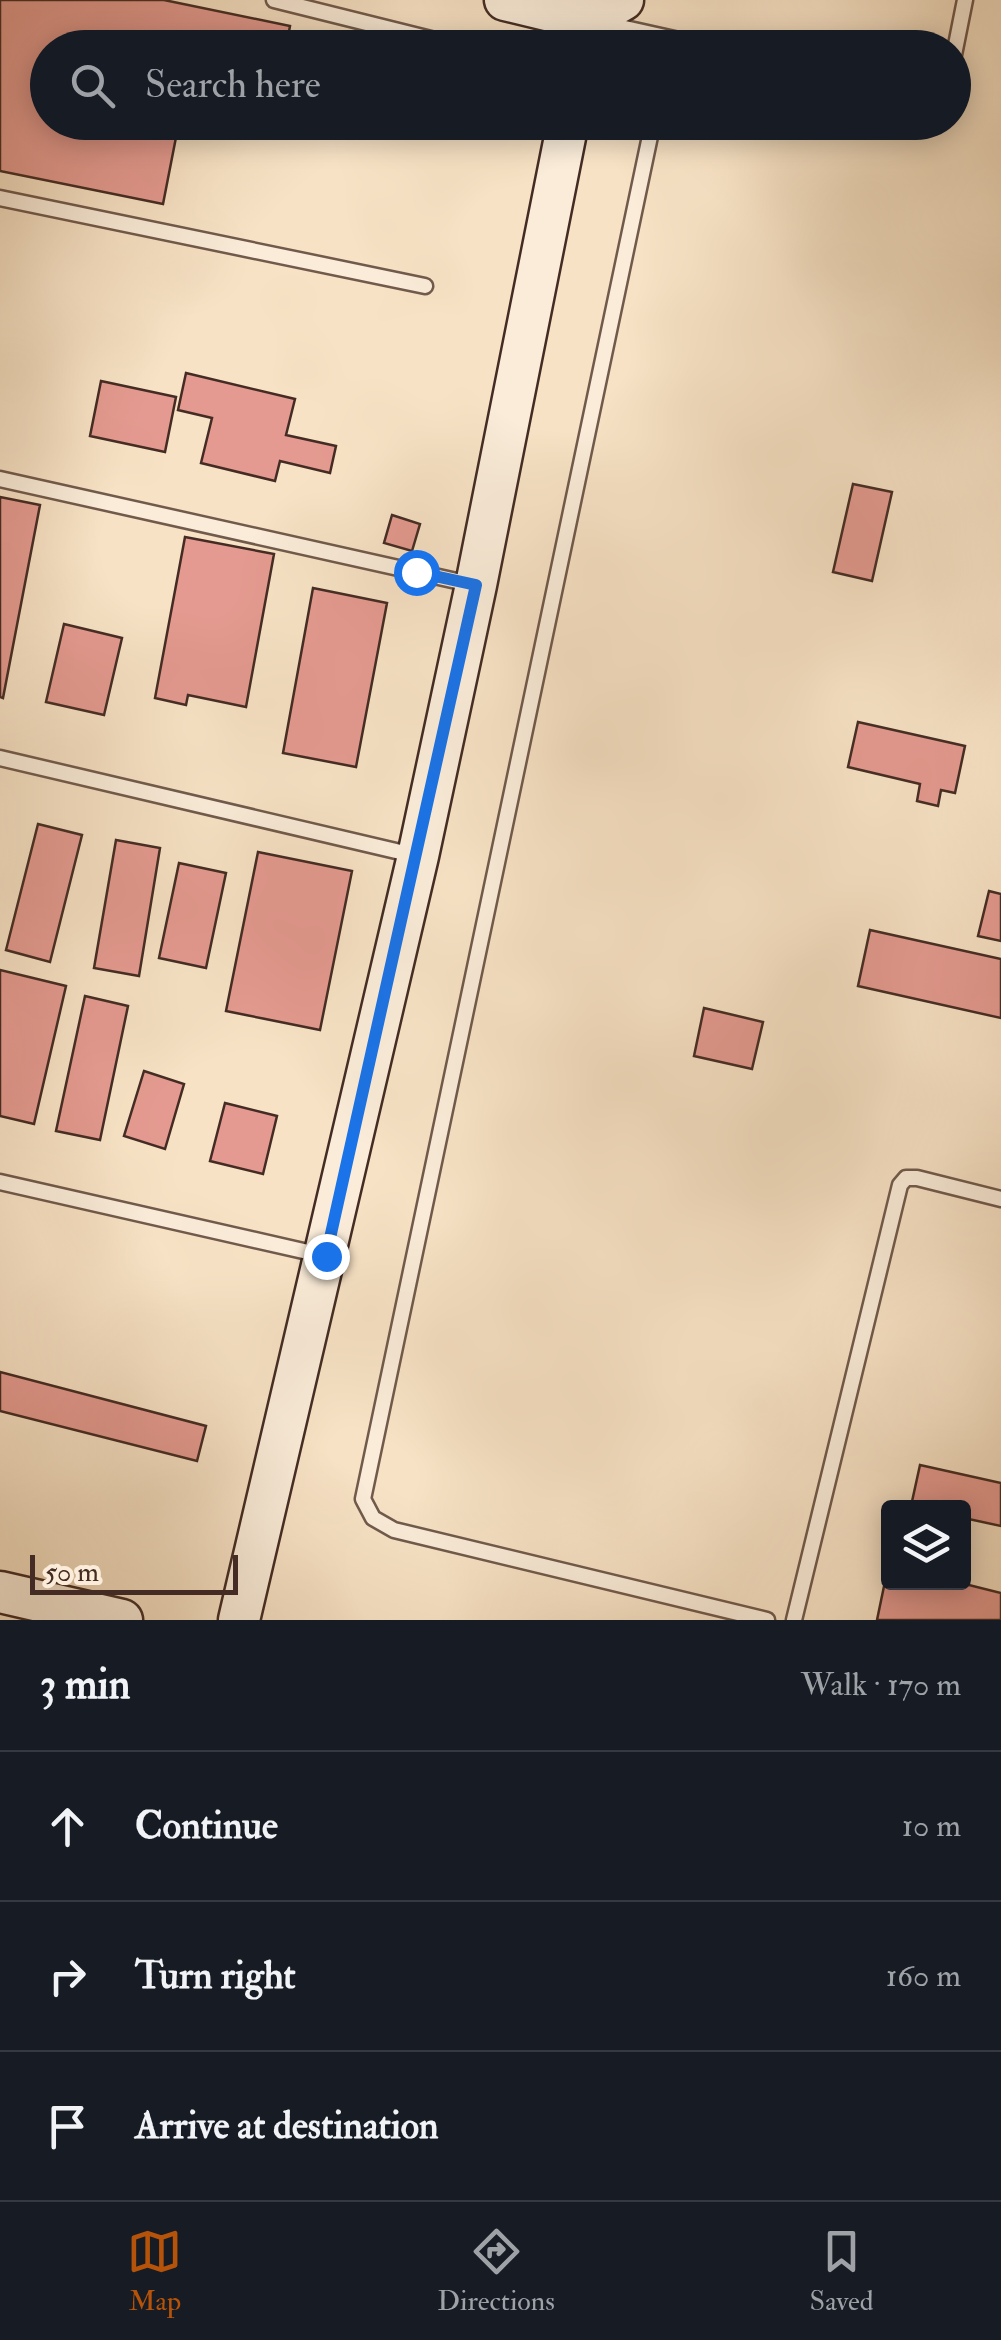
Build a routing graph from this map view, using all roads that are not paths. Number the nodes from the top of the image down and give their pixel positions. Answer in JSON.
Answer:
{"nodes":[{"id":1,"x":274,"y":0,"type":"edge"},
{"id":2,"x":505,"y":0,"type":"edge"},
{"id":3,"x":623,"y":0,"type":"edge"},
{"id":4,"x":964,"y":0,"type":"edge"},
{"id":5,"x":395,"y":30,"type":"edge"},
{"id":6,"x":576,"y":30,"type":"edge"},
{"id":7,"x":589,"y":30,"type":"edge"},
{"id":8,"x":959,"y":30,"type":"edge"},
{"id":9,"x":564,"y":140,"type":"edge"},
{"id":10,"x":648,"y":140,"type":"edge"},
{"id":11,"x":0,"y":198,"type":"edge"},
{"id":12,"x":425,"y":286,"type":"dead end"},
{"id":13,"x":0,"y":479,"type":"edge"},
{"id":14,"x":476,"y":585,"type":"junction"},
{"id":15,"x":0,"y":758,"type":"edge"},
{"id":16,"x":418,"y":856,"type":"junction"},
{"id":17,"x":0,"y":1182,"type":"edge"},
{"id":18,"x":1001,"y":1199,"type":"edge"},
{"id":19,"x":326,"y":1256,"type":"junction"},
{"id":20,"x":0,"y":1592,"type":"edge"},
{"id":21,"x":122,"y":1620,"type":"edge"},
{"id":22,"x":239,"y":1620,"type":"edge"},
{"id":23,"x":767,"y":1620,"type":"edge"},
{"id":24,"x":794,"y":1620,"type":"edge"}],
"edges":[{"from":1,"to":5,"type":"lane"},
{"from":2,"to":6,"type":"main road"},
{"from":3,"to":7,"type":"main road"},
{"from":4,"to":8,"type":"lane"},
{"from":9,"to":14,"type":"main road"},
{"from":10,"to":23,"type":"lane"},
{"from":11,"to":12,"type":"lane"},
{"from":13,"to":14,"type":"lane"},
{"from":14,"to":16,"type":"main road"},
{"from":15,"to":16,"type":"lane"},
{"from":16,"to":19,"type":"main road"},
{"from":17,"to":19,"type":"lane"},
{"from":18,"to":24,"type":"lane"},
{"from":19,"to":22,"type":"main road"},
{"from":20,"to":21,"type":"main road"}]}
